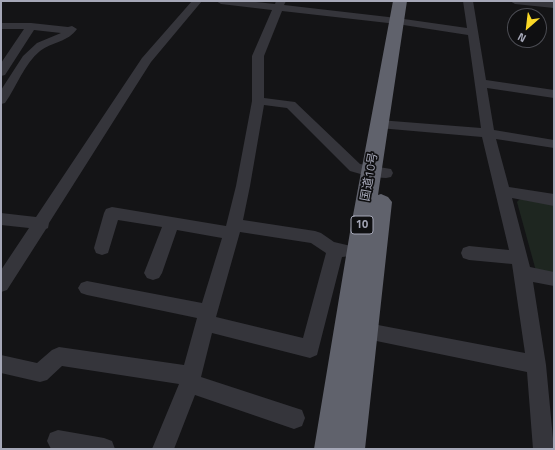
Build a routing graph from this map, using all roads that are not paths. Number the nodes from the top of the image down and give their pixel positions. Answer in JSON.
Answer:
{"nodes":[{"id":1,"x":197,"y":1,"type":"edge"},
{"id":2,"x":221,"y":1,"type":"edge"},
{"id":3,"x":412,"y":1,"type":"edge"},
{"id":4,"x":468,"y":1,"type":"edge"},
{"id":5,"x":515,"y":1,"type":"edge"},
{"id":6,"x":527,"y":2,"type":"edge"},
{"id":7,"x":280,"y":4,"type":"edge"},
{"id":8,"x":554,"y":5,"type":"edge"},
{"id":9,"x":402,"y":15,"type":"edge"},
{"id":10,"x":1,"y":26,"type":"edge"},
{"id":11,"x":31,"y":26,"type":"junction"},
{"id":12,"x":472,"y":32,"type":"junction"},
{"id":13,"x":1,"y":72,"type":"edge"},
{"id":14,"x":481,"y":83,"type":"junction"},
{"id":15,"x":554,"y":94,"type":"edge"},
{"id":16,"x":1,"y":100,"type":"edge"},
{"id":17,"x":258,"y":102,"type":"junction"},
{"id":18,"x":386,"y":125,"type":"junction"},
{"id":19,"x":488,"y":133,"type":"junction"},
{"id":20,"x":554,"y":144,"type":"edge"},
{"id":21,"x":379,"y":172,"type":"junction"},
{"id":22,"x":503,"y":191,"type":"junction"},
{"id":23,"x":554,"y":200,"type":"edge"},
{"id":24,"x":1,"y":219,"type":"edge"},
{"id":25,"x":172,"y":223,"type":"junction"},
{"id":26,"x":42,"y":224,"type":"junction"},
{"id":27,"x":233,"y":229,"type":"junction"},
{"id":28,"x":102,"y":248,"type":"dead end"},
{"id":29,"x":336,"y":249,"type":"junction"},
{"id":30,"x":469,"y":253,"type":"dead end"},
{"id":31,"x":366,"y":254,"type":"junction"},
{"id":32,"x":521,"y":265,"type":"junction"},
{"id":33,"x":153,"y":273,"type":"dead end"},
{"id":34,"x":554,"y":279,"type":"edge"},
{"id":35,"x":1,"y":285,"type":"edge"},
{"id":36,"x":87,"y":288,"type":"dead end"},
{"id":37,"x":207,"y":317,"type":"junction"},
{"id":38,"x":356,"y":328,"type":"junction"},
{"id":39,"x":1,"y":364,"type":"edge"},
{"id":40,"x":536,"y":365,"type":"junction"},
{"id":41,"x":190,"y":380,"type":"junction"},
{"id":42,"x":294,"y":418,"type":"dead end"},
{"id":43,"x":58,"y":441,"type":"dead end"},
{"id":44,"x":104,"y":449,"type":"edge"},
{"id":45,"x":163,"y":449,"type":"edge"},
{"id":46,"x":329,"y":449,"type":"edge"},
{"id":47,"x":350,"y":449,"type":"edge"},
{"id":48,"x":544,"y":449,"type":"edge"}],
"edges":[{"from":1,"to":26,"type":"street"},
{"from":2,"to":7,"type":"street"},
{"from":3,"to":9,"type":"highway","name":"国道10号","number":"10"},
{"from":4,"to":12,"type":"street"},
{"from":5,"to":6,"type":"street"},
{"from":6,"to":8,"type":"street"},
{"from":7,"to":9,"type":"street"},
{"from":7,"to":17,"type":"street"},
{"from":9,"to":12,"type":"street"},
{"from":9,"to":18,"type":"highway","name":"国道10号","number":"10"},
{"from":10,"to":11,"type":"street"},
{"from":11,"to":13,"type":"street"},
{"from":11,"to":16,"type":"street"},
{"from":12,"to":14,"type":"street"},
{"from":14,"to":15,"type":"street"},
{"from":14,"to":19,"type":"street"},
{"from":17,"to":21,"type":"street"},
{"from":17,"to":27,"type":"street"},
{"from":18,"to":19,"type":"street"},
{"from":18,"to":21,"type":"highway","name":"国道10号","number":"10"},
{"from":19,"to":20,"type":"street"},
{"from":19,"to":22,"type":"street"},
{"from":21,"to":31,"type":"highway","name":"国道10号","number":"10"},
{"from":22,"to":23,"type":"street"},
{"from":22,"to":32,"type":"street"},
{"from":24,"to":26,"type":"street"},
{"from":25,"to":27,"type":"street"},
{"from":25,"to":28,"type":"street"},
{"from":25,"to":33,"type":"street"},
{"from":26,"to":35,"type":"street"},
{"from":27,"to":29,"type":"street"},
{"from":27,"to":37,"type":"street"},
{"from":29,"to":31,"type":"street"},
{"from":29,"to":37,"type":"street"},
{"from":30,"to":32,"type":"street"},
{"from":31,"to":38,"type":"highway","name":"国道10号","number":"10"},
{"from":32,"to":34,"type":"street"},
{"from":32,"to":40,"type":"street"},
{"from":36,"to":37,"type":"street"},
{"from":37,"to":41,"type":"street"},
{"from":38,"to":40,"type":"street"},
{"from":38,"to":46,"type":"highway","name":"国道10号","number":"10"},
{"from":38,"to":47,"type":"highway","name":"国道10号","number":"10"},
{"from":39,"to":41,"type":"street"},
{"from":40,"to":48,"type":"street"},
{"from":41,"to":42,"type":"street"},
{"from":41,"to":45,"type":"street"},
{"from":43,"to":44,"type":"street"}]}
